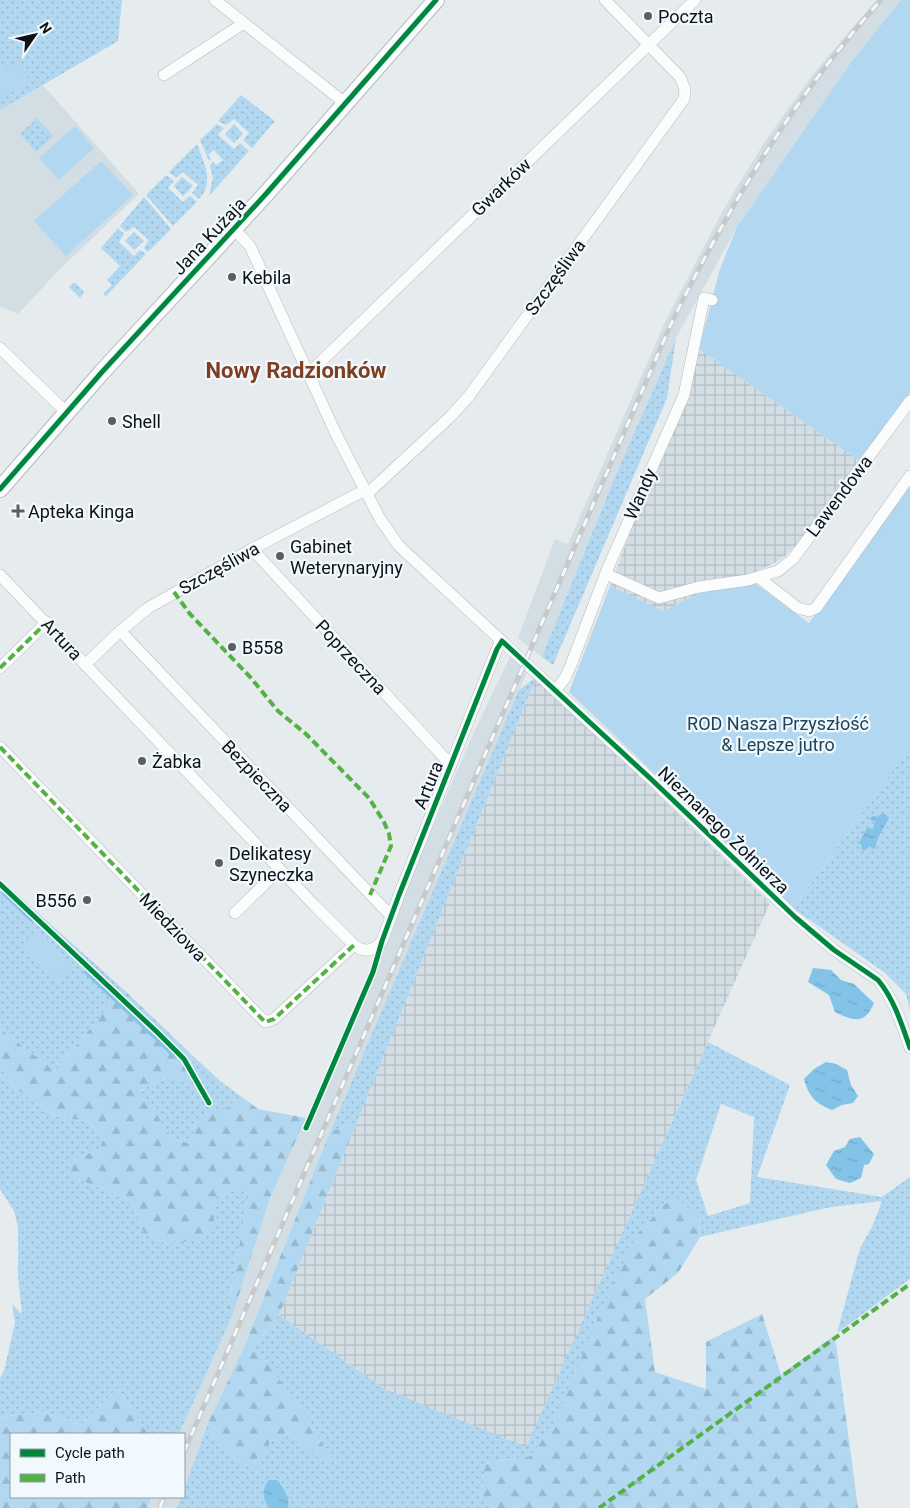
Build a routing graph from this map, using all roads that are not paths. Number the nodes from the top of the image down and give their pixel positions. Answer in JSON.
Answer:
{"nodes":[{"id":1,"x":215,"y":0,"type":"edge"},
{"id":2,"x":436,"y":0,"type":"edge"},
{"id":3,"x":605,"y":0,"type":"edge"},
{"id":4,"x":694,"y":0,"type":"edge"},
{"id":5,"x":244,"y":23,"type":"junction"},
{"id":6,"x":648,"y":45,"type":"junction"},
{"id":7,"x":164,"y":75,"type":"dead end"},
{"id":8,"x":345,"y":104,"type":"junction"},
{"id":9,"x":234,"y":229,"type":"junction"},
{"id":10,"x":712,"y":300,"type":"dead end"},
{"id":11,"x":0,"y":348,"type":"edge"},
{"id":12,"x":308,"y":374,"type":"junction"},
{"id":13,"x":910,"y":401,"type":"edge"},
{"id":14,"x":66,"y":412,"type":"junction"},
{"id":15,"x":910,"y":476,"type":"edge"},
{"id":16,"x":0,"y":489,"type":"edge"},
{"id":17,"x":366,"y":492,"type":"junction"},
{"id":18,"x":252,"y":549,"type":"junction"},
{"id":19,"x":606,"y":574,"type":"junction"},
{"id":20,"x":0,"y":575,"type":"edge"},
{"id":21,"x":758,"y":577,"type":"junction"},
{"id":22,"x":46,"y":622,"type":"junction"},
{"id":23,"x":125,"y":636,"type":"dead end"},
{"id":24,"x":502,"y":641,"type":"junction"},
{"id":25,"x":86,"y":665,"type":"junction"},
{"id":26,"x":0,"y":668,"type":"edge"},
{"id":27,"x":556,"y":690,"type":"junction"},
{"id":28,"x":0,"y":746,"type":"edge"},
{"id":29,"x":450,"y":765,"type":"junction"},
{"id":30,"x":280,"y":869,"type":"junction"},
{"id":31,"x":235,"y":913,"type":"dead end"},
{"id":32,"x":391,"y":916,"type":"junction"},
{"id":33,"x":354,"y":945,"type":"junction"},
{"id":34,"x":910,"y":1048,"type":"edge"}],
"edges":[{"from":1,"to":5,"type":"street"},
{"from":2,"to":8,"type":"street","name":"Jana Kużaja"},
{"from":3,"to":6,"type":"street","name":"Szczęśliwa"},
{"from":4,"to":6,"type":"street","name":"Gwarków"},
{"from":5,"to":7,"type":"street"},
{"from":5,"to":8,"type":"street"},
{"from":6,"to":12,"type":"street","name":"Gwarków"},
{"from":6,"to":17,"type":"street","name":"Szczęśliwa"},
{"from":8,"to":9,"type":"street","name":"Jana Kużaja"},
{"from":9,"to":12,"type":"street","name":"Nieznanego Żołnierza"},
{"from":9,"to":14,"type":"street","name":"Jana Kużaja"},
{"from":10,"to":19,"type":"street","name":"Wandy"},
{"from":11,"to":14,"type":"street"},
{"from":12,"to":17,"type":"street","name":"Nieznanego Żołnierza"},
{"from":13,"to":21,"type":"street","name":"Lawendowa"},
{"from":14,"to":16,"type":"street","name":"Jana Kużaja"},
{"from":15,"to":21,"type":"street"},
{"from":17,"to":18,"type":"street","name":"Szczęśliwa"},
{"from":17,"to":24,"type":"street","name":"Nieznanego Żołnierza"},
{"from":18,"to":25,"type":"street","name":"Szczęśliwa"},
{"from":18,"to":29,"type":"street","name":"Poprzeczna"},
{"from":19,"to":21,"type":"street","name":"Lawendowa"},
{"from":19,"to":27,"type":"street","name":"Wandy"},
{"from":20,"to":22,"type":"street","name":"Artura"},
{"from":22,"to":25,"type":"street","name":"Artura"},
{"from":22,"to":26,"type":"street"},
{"from":23,"to":32,"type":"street","name":"Bezpieczna"},
{"from":24,"to":27,"type":"street","name":"Nieznanego Żołnierza"},
{"from":24,"to":29,"type":"street","name":"Artura"},
{"from":25,"to":30,"type":"street","name":"Artura"},
{"from":27,"to":34,"type":"street","name":"Nieznanego Żołnierza"},
{"from":28,"to":33,"type":"street","name":"Miedziowa"},
{"from":29,"to":32,"type":"street","name":"Artura"},
{"from":30,"to":31,"type":"street"},
{"from":30,"to":33,"type":"street","name":"Artura"},
{"from":32,"to":33,"type":"street","name":"Artura"}]}
